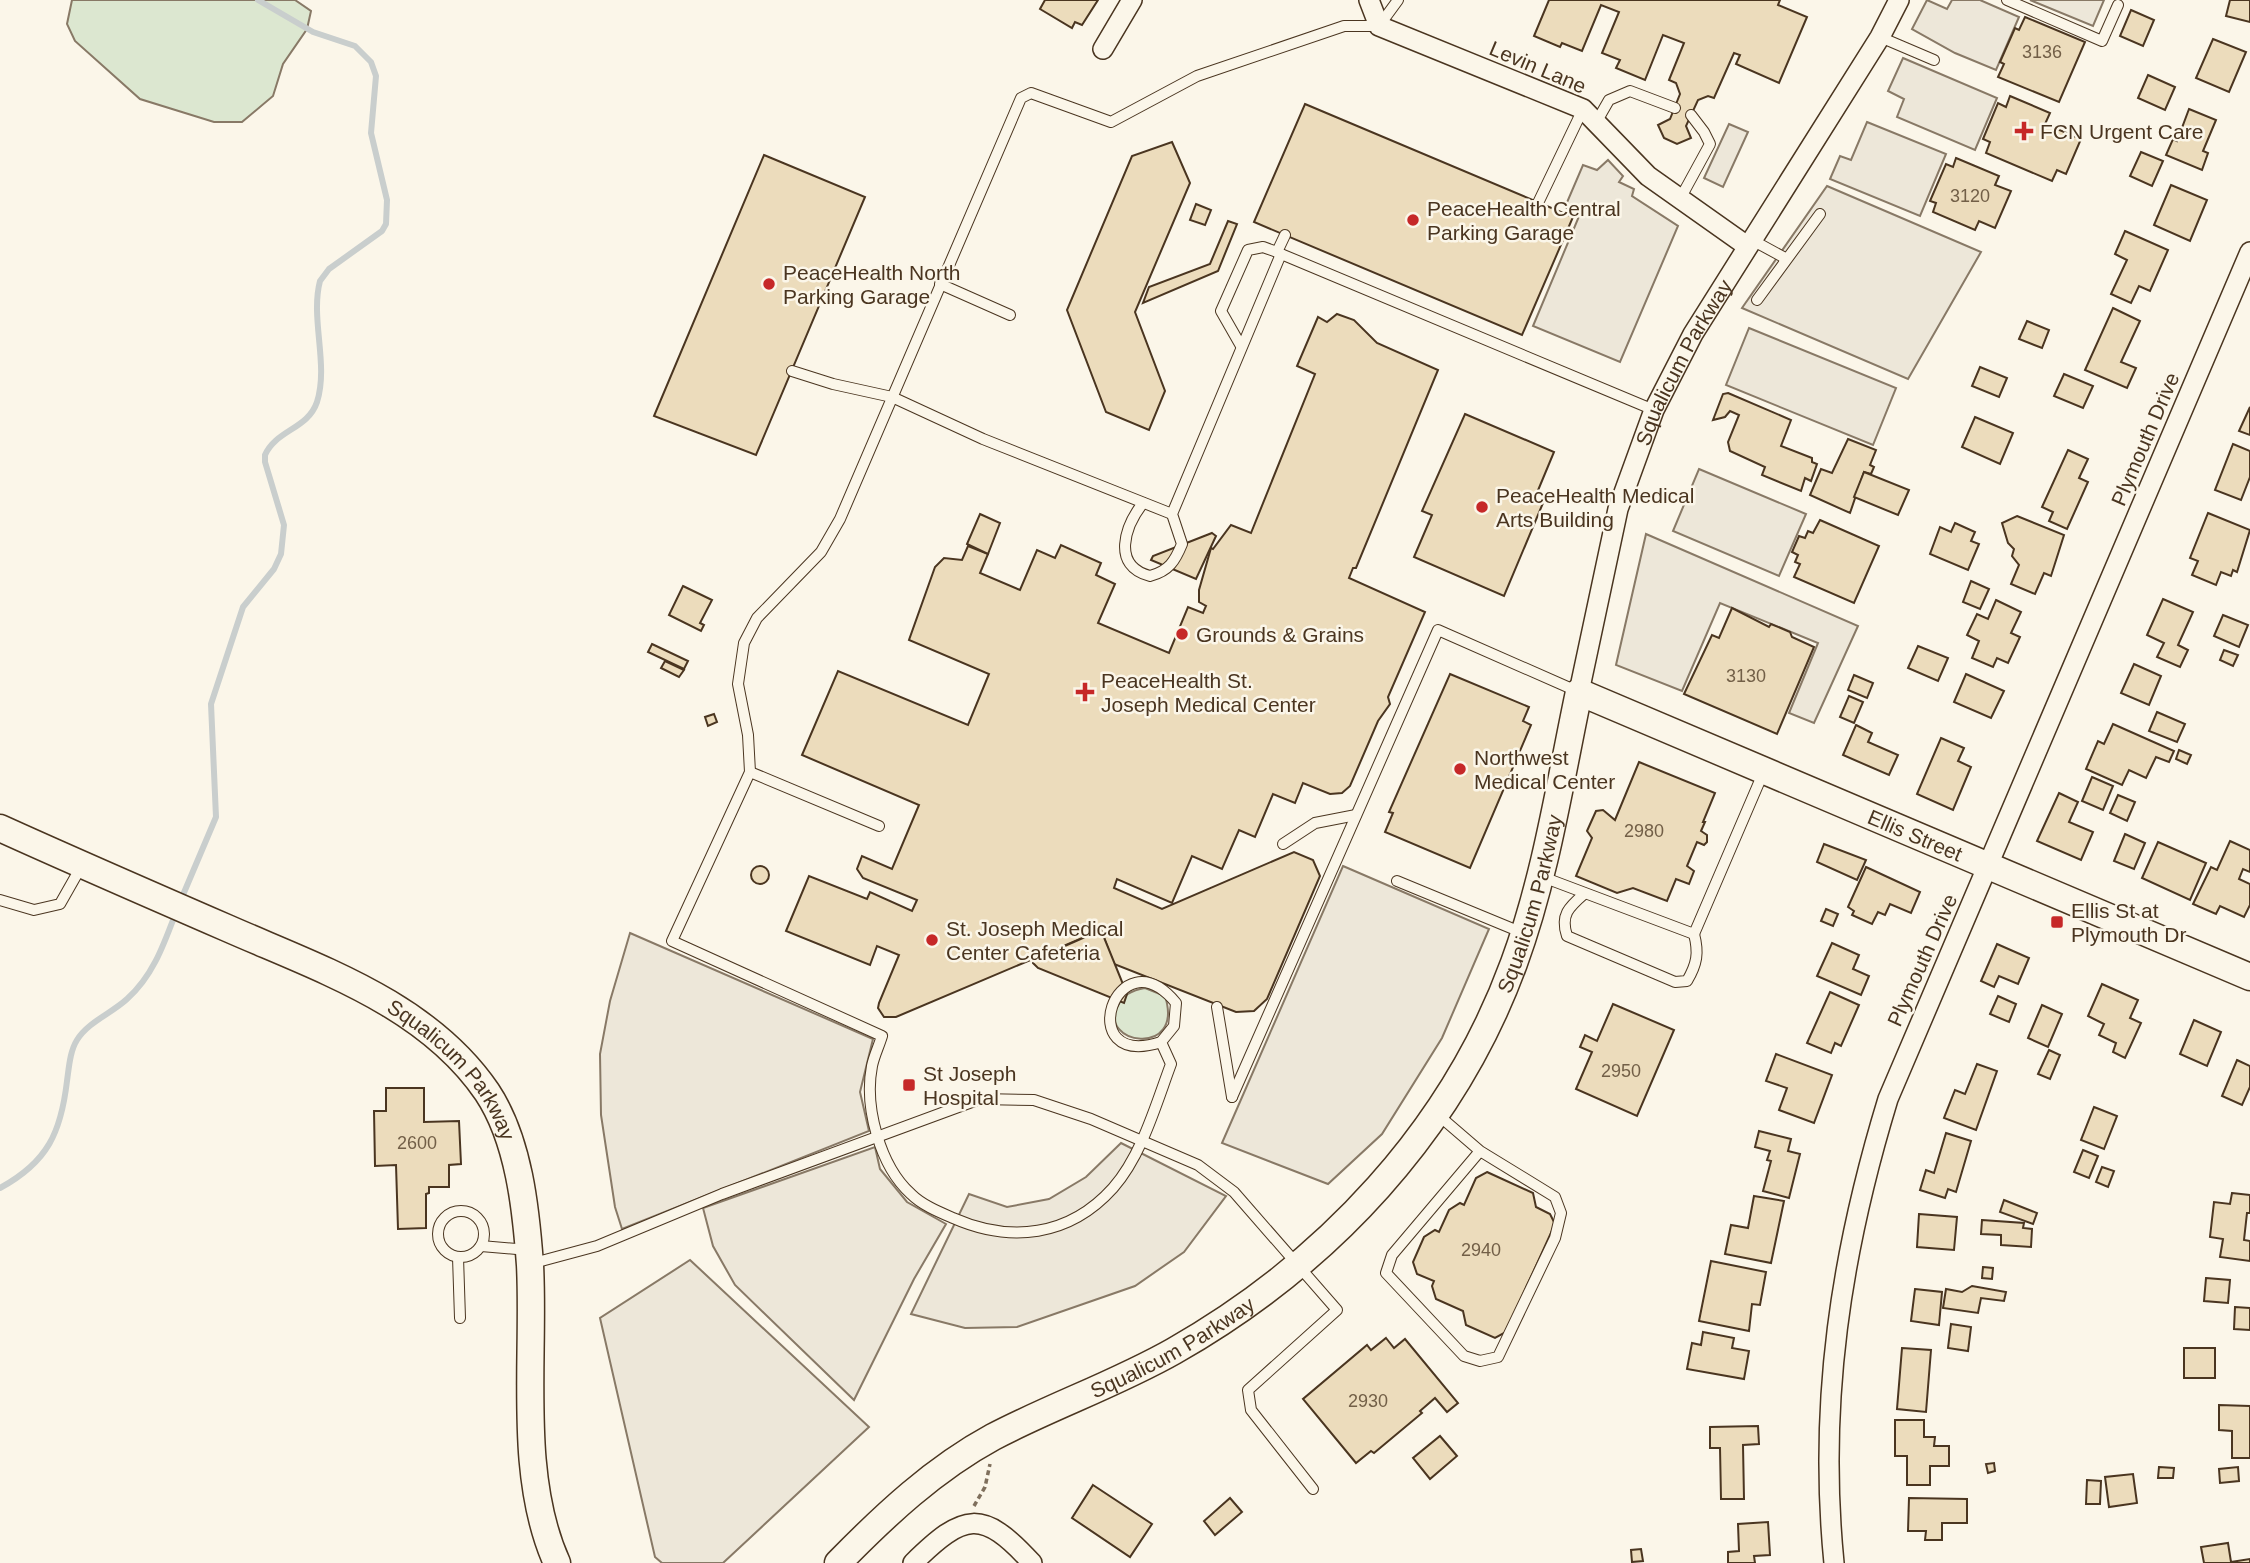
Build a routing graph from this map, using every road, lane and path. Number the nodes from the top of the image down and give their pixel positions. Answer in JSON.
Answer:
{"nodes":[{"id":1,"x":1132,"y":0,"type":"edge"},
{"id":2,"x":1369,"y":0,"type":"edge"},
{"id":3,"x":1398,"y":0,"type":"edge"},
{"id":4,"x":1899,"y":0,"type":"edge"},
{"id":5,"x":2007,"y":0,"type":"edge"},
{"id":6,"x":2118,"y":5,"type":"dead end"},
{"id":7,"x":1379,"y":26,"type":"junction"},
{"id":8,"x":1880,"y":37,"type":"junction"},
{"id":9,"x":1103,"y":50,"type":"dead end"},
{"id":10,"x":1934,"y":60,"type":"dead end"},
{"id":11,"x":1675,"y":108,"type":"dead end"},
{"id":12,"x":1590,"y":115,"type":"junction"},
{"id":13,"x":1691,"y":115,"type":"dead end"},
{"id":14,"x":1680,"y":199,"type":"junction"},
{"id":15,"x":1538,"y":203,"type":"dead end"},
{"id":16,"x":1820,"y":214,"type":"dead end"},
{"id":17,"x":1285,"y":235,"type":"dead end"},
{"id":18,"x":1749,"y":243,"type":"junction"},
{"id":19,"x":2250,"y":252,"type":"edge"},
{"id":20,"x":1279,"y":253,"type":"junction"},
{"id":21,"x":1785,"y":258,"type":"junction"},
{"id":22,"x":940,"y":284,"type":"junction"},
{"id":23,"x":1757,"y":300,"type":"dead end"},
{"id":24,"x":1010,"y":315,"type":"dead end"},
{"id":25,"x":1241,"y":346,"type":"junction"},
{"id":26,"x":792,"y":371,"type":"dead end"},
{"id":27,"x":892,"y":397,"type":"junction"},
{"id":28,"x":1654,"y":410,"type":"junction"},
{"id":29,"x":1143,"y":503,"type":"junction"},
{"id":30,"x":1172,"y":514,"type":"junction"},
{"id":31,"x":1579,"y":692,"type":"junction"},
{"id":32,"x":1765,"y":771,"type":"junction"},
{"id":33,"x":750,"y":772,"type":"junction"},
{"id":34,"x":1356,"y":815,"type":"junction"},
{"id":35,"x":878,"y":826,"type":"dead end"},
{"id":36,"x":0,"y":828,"type":"edge"},
{"id":37,"x":1283,"y":844,"type":"dead end"},
{"id":38,"x":82,"y":865,"type":"junction"},
{"id":39,"x":1988,"y":866,"type":"junction"},
{"id":40,"x":1540,"y":876,"type":"junction"},
{"id":41,"x":1397,"y":881,"type":"dead end"},
{"id":42,"x":1584,"y":894,"type":"junction"},
{"id":43,"x":0,"y":900,"type":"edge"},
{"id":44,"x":1524,"y":934,"type":"junction"},
{"id":45,"x":1695,"y":934,"type":"junction"},
{"id":46,"x":2250,"y":977,"type":"edge"},
{"id":47,"x":1217,"y":1007,"type":"dead end"},
{"id":48,"x":1161,"y":1042,"type":"junction"},
{"id":49,"x":1437,"y":1114,"type":"junction"},
{"id":50,"x":878,"y":1136,"type":"junction"},
{"id":51,"x":1142,"y":1140,"type":"junction"},
{"id":52,"x":1480,"y":1151,"type":"junction"},
{"id":53,"x":481,"y":1246,"type":"junction"},
{"id":54,"x":458,"y":1257,"type":"junction"},
{"id":55,"x":529,"y":1257,"type":"junction"},
{"id":56,"x":1300,"y":1265,"type":"junction"},
{"id":57,"x":460,"y":1318,"type":"dead end"},
{"id":58,"x":993,"y":1438,"type":"junction"},
{"id":59,"x":1313,"y":1489,"type":"dead end"},
{"id":60,"x":961,"y":1525,"type":"junction"},
{"id":61,"x":557,"y":1563,"type":"edge"},
{"id":62,"x":838,"y":1563,"type":"edge"},
{"id":63,"x":913,"y":1563,"type":"edge"},
{"id":64,"x":1032,"y":1563,"type":"edge"},
{"id":65,"x":1834,"y":1563,"type":"edge"}],
"edges":[{"from":1,"to":9,"type":"street"},
{"from":2,"to":7,"type":"street"},
{"from":3,"to":7,"type":"lane"},
{"from":4,"to":8,"type":"street","name":"Squalicum Parkway"},
{"from":5,"to":6,"type":"lane"},
{"from":7,"to":12,"type":"street","name":"Levin Lane"},
{"from":7,"to":22,"type":"lane"},
{"from":8,"to":10,"type":"lane"},
{"from":8,"to":18,"type":"street","name":"Squalicum Parkway"},
{"from":11,"to":12,"type":"lane"},
{"from":12,"to":14,"type":"street","name":"Levin Lane"},
{"from":12,"to":15,"type":"lane"},
{"from":13,"to":14,"type":"lane"},
{"from":14,"to":18,"type":"street","name":"Levin Lane"},
{"from":16,"to":21,"type":"lane"},
{"from":17,"to":20,"type":"lane"},
{"from":18,"to":21,"type":"lane"},
{"from":18,"to":28,"type":"street","name":"Squalicum Parkway"},
{"from":19,"to":39,"type":"street","name":"Plymouth Drive"},
{"from":20,"to":25,"type":"lane"},
{"from":20,"to":25,"type":"lane"},
{"from":20,"to":28,"type":"lane"},
{"from":21,"to":23,"type":"lane"},
{"from":22,"to":24,"type":"lane"},
{"from":22,"to":27,"type":"lane"},
{"from":25,"to":30,"type":"lane"},
{"from":26,"to":27,"type":"lane"},
{"from":27,"to":29,"type":"lane"},
{"from":27,"to":33,"type":"lane"},
{"from":28,"to":31,"type":"street","name":"Squalicum Parkway"},
{"from":29,"to":30,"type":"lane"},
{"from":29,"to":30,"type":"lane"},
{"from":31,"to":32,"type":"street","name":"Ellis Street"},
{"from":31,"to":34,"type":"lane"},
{"from":31,"to":40,"type":"street","name":"Squalicum Parkway"},
{"from":32,"to":39,"type":"street","name":"Ellis Street"},
{"from":32,"to":45,"type":"lane"},
{"from":33,"to":35,"type":"lane"},
{"from":33,"to":50,"type":"lane"},
{"from":34,"to":37,"type":"lane"},
{"from":34,"to":47,"type":"lane"},
{"from":36,"to":38,"type":"street","name":"Squalicum Parkway"},
{"from":38,"to":43,"type":"lane"},
{"from":38,"to":55,"type":"street","name":"Squalicum Parkway"},
{"from":39,"to":46,"type":"street","name":"Ellis Street"},
{"from":39,"to":65,"type":"street","name":"Plymouth Drive"},
{"from":40,"to":42,"type":"lane"},
{"from":40,"to":44,"type":"street","name":"Squalicum Parkway"},
{"from":41,"to":44,"type":"lane"},
{"from":42,"to":45,"type":"lane"},
{"from":42,"to":45,"type":"lane"},
{"from":44,"to":49,"type":"street","name":"Squalicum Parkway"},
{"from":48,"to":48,"type":"lane"},
{"from":48,"to":51,"type":"lane"},
{"from":49,"to":52,"type":"lane"},
{"from":49,"to":56,"type":"street","name":"Squalicum Parkway"},
{"from":50,"to":51,"type":"lane"},
{"from":50,"to":51,"type":"lane"},
{"from":50,"to":55,"type":"lane"},
{"from":51,"to":56,"type":"lane"},
{"from":52,"to":52,"type":"lane"},
{"from":53,"to":54,"type":"lane"},
{"from":53,"to":54,"type":"lane"},
{"from":53,"to":55,"type":"lane"},
{"from":54,"to":57,"type":"lane"},
{"from":55,"to":61,"type":"street","name":"Squalicum Parkway"},
{"from":56,"to":58,"type":"street","name":"Squalicum Parkway"},
{"from":56,"to":59,"type":"lane"},
{"from":58,"to":60,"type":"path"},
{"from":58,"to":62,"type":"street","name":"Squalicum Parkway"},
{"from":60,"to":63,"type":"street"},
{"from":60,"to":64,"type":"street"}]}
